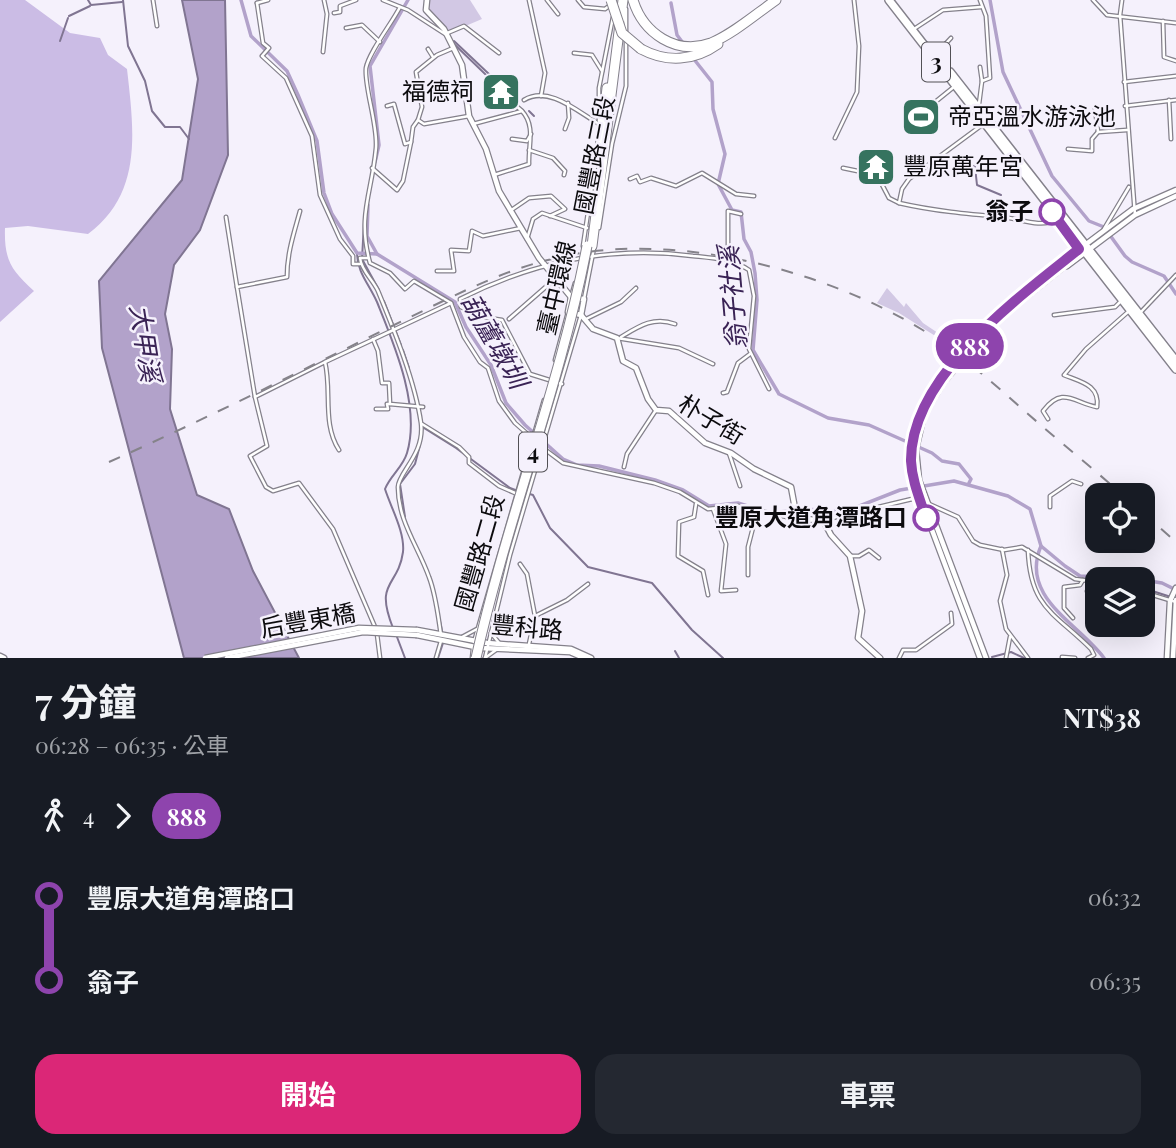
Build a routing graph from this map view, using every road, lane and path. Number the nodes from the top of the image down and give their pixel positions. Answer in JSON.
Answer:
{"nodes":[{"id":1,"x":153,"y":0,"type":"edge"},
{"id":2,"x":268,"y":0,"type":"edge"},
{"id":3,"x":324,"y":0,"type":"edge"},
{"id":4,"x":356,"y":0,"type":"edge"},
{"id":5,"x":383,"y":0,"type":"edge"},
{"id":6,"x":427,"y":0,"type":"edge"},
{"id":7,"x":529,"y":0,"type":"edge"},
{"id":8,"x":547,"y":0,"type":"edge"},
{"id":9,"x":578,"y":0,"type":"edge"},
{"id":10,"x":776,"y":0,"type":"edge"},
{"id":11,"x":783,"y":0,"type":"edge"},
{"id":12,"x":854,"y":0,"type":"edge"},
{"id":13,"x":980,"y":0,"type":"edge"},
{"id":14,"x":1093,"y":0,"type":"edge"},
{"id":15,"x":1122,"y":0,"type":"edge"},
{"id":16,"x":255,"y":1,"type":"edge"},
{"id":17,"x":618,"y":1,"type":"edge"},
{"id":18,"x":893,"y":1,"type":"edge"},
{"id":19,"x":400,"y":7,"type":"junction"},
{"id":20,"x":981,"y":7,"type":"junction"},
{"id":21,"x":334,"y":13,"type":"dead end"},
{"id":22,"x":558,"y":14,"type":"dead end"},
{"id":23,"x":1120,"y":16,"type":"junction"},
{"id":24,"x":1163,"y":21,"type":"junction"},
{"id":25,"x":619,"y":23,"type":"junction"},
{"id":26,"x":1176,"y":23,"type":"edge"},
{"id":27,"x":157,"y":26,"type":"dead end"},
{"id":28,"x":346,"y":28,"type":"dead end"},
{"id":29,"x":914,"y":30,"type":"junction"},
{"id":30,"x":445,"y":34,"type":"junction"},
{"id":31,"x":951,"y":38,"type":"dead end"},
{"id":32,"x":380,"y":42,"type":"junction"},
{"id":33,"x":428,"y":49,"type":"dead end"},
{"id":34,"x":451,"y":49,"type":"junction"},
{"id":35,"x":323,"y":52,"type":"dead end"},
{"id":36,"x":499,"y":52,"type":"dead end"},
{"id":37,"x":574,"y":52,"type":"dead end"},
{"id":38,"x":936,"y":54,"type":"junction"},
{"id":39,"x":433,"y":57,"type":"junction"},
{"id":40,"x":1176,"y":61,"type":"edge"},
{"id":41,"x":981,"y":67,"type":"dead end"},
{"id":42,"x":463,"y":68,"type":"junction"},
{"id":43,"x":602,"y":71,"type":"junction"},
{"id":44,"x":1176,"y":76,"type":"edge"},
{"id":45,"x":982,"y":81,"type":"junction"},
{"id":46,"x":1124,"y":82,"type":"junction"},
{"id":47,"x":955,"y":86,"type":"junction"},
{"id":48,"x":541,"y":96,"type":"junction"},
{"id":49,"x":524,"y":100,"type":"dead end"},
{"id":50,"x":1169,"y":100,"type":"junction"},
{"id":51,"x":1176,"y":100,"type":"edge"},
{"id":52,"x":568,"y":103,"type":"junction"},
{"id":53,"x":515,"y":105,"type":"dead end"},
{"id":54,"x":387,"y":106,"type":"dead end"},
{"id":55,"x":976,"y":106,"type":"junction"},
{"id":56,"x":1125,"y":106,"type":"junction"},
{"id":57,"x":929,"y":107,"type":"dead end"},
{"id":58,"x":1095,"y":108,"type":"dead end"},
{"id":59,"x":522,"y":111,"type":"junction"},
{"id":60,"x":469,"y":116,"type":"junction"},
{"id":61,"x":418,"y":120,"type":"junction"},
{"id":62,"x":986,"y":123,"type":"junction"},
{"id":63,"x":472,"y":124,"type":"junction"},
{"id":64,"x":599,"y":124,"type":"junction"},
{"id":65,"x":565,"y":129,"type":"dead end"},
{"id":66,"x":1127,"y":130,"type":"junction"},
{"id":67,"x":1097,"y":132,"type":"junction"},
{"id":68,"x":531,"y":134,"type":"junction"},
{"id":69,"x":835,"y":138,"type":"dead end"},
{"id":70,"x":512,"y":139,"type":"dead end"},
{"id":71,"x":1171,"y":139,"type":"dead end"},
{"id":72,"x":411,"y":142,"type":"junction"},
{"id":73,"x":1068,"y":149,"type":"dead end"},
{"id":74,"x":529,"y":150,"type":"junction"},
{"id":75,"x":372,"y":168,"type":"junction"},
{"id":76,"x":844,"y":168,"type":"dead end"},
{"id":77,"x":494,"y":175,"type":"junction"},
{"id":78,"x":564,"y":175,"type":"dead end"},
{"id":79,"x":630,"y":179,"type":"dead end"},
{"id":80,"x":598,"y":180,"type":"junction"},
{"id":81,"x":1130,"y":185,"type":"junction"},
{"id":82,"x":1176,"y":190,"type":"edge"},
{"id":83,"x":754,"y":196,"type":"dead end"},
{"id":84,"x":1176,"y":196,"type":"edge"},
{"id":85,"x":599,"y":200,"type":"junction"},
{"id":86,"x":899,"y":203,"type":"junction"},
{"id":87,"x":300,"y":211,"type":"dead end"},
{"id":88,"x":510,"y":211,"type":"junction"},
{"id":89,"x":1134,"y":212,"type":"junction"},
{"id":90,"x":741,"y":214,"type":"dead end"},
{"id":91,"x":550,"y":216,"type":"junction"},
{"id":92,"x":226,"y":217,"type":"dead end"},
{"id":93,"x":1060,"y":219,"type":"junction"},
{"id":94,"x":521,"y":228,"type":"junction"},
{"id":95,"x":587,"y":228,"type":"junction"},
{"id":96,"x":1104,"y":229,"type":"junction"},
{"id":97,"x":527,"y":239,"type":"junction"},
{"id":98,"x":1083,"y":249,"type":"junction"},
{"id":99,"x":593,"y":256,"type":"junction"},
{"id":100,"x":368,"y":258,"type":"junction"},
{"id":101,"x":581,"y":258,"type":"junction"},
{"id":102,"x":723,"y":260,"type":"junction"},
{"id":103,"x":1066,"y":263,"type":"tunnel mouth"},
{"id":104,"x":360,"y":264,"type":"junction"},
{"id":105,"x":544,"y":265,"type":"junction"},
{"id":106,"x":437,"y":271,"type":"dead end"},
{"id":107,"x":1176,"y":275,"type":"edge"},
{"id":108,"x":556,"y":278,"type":"junction"},
{"id":109,"x":237,"y":287,"type":"junction"},
{"id":110,"x":636,"y":288,"type":"dead end"},
{"id":111,"x":571,"y":297,"type":"junction"},
{"id":112,"x":584,"y":299,"type":"junction"},
{"id":113,"x":1121,"y":301,"type":"junction"},
{"id":114,"x":452,"y":303,"type":"junction"},
{"id":115,"x":1129,"y":311,"type":"junction"},
{"id":116,"x":568,"y":312,"type":"junction"},
{"id":117,"x":1139,"y":314,"type":"junction"},
{"id":118,"x":581,"y":315,"type":"junction"},
{"id":119,"x":1054,"y":315,"type":"dead end"},
{"id":120,"x":509,"y":319,"type":"dead end"},
{"id":121,"x":586,"y":319,"type":"junction"},
{"id":122,"x":675,"y":324,"type":"dead end"},
{"id":123,"x":393,"y":330,"type":"junction"},
{"id":124,"x":619,"y":338,"type":"junction"},
{"id":125,"x":373,"y":339,"type":"junction"},
{"id":126,"x":750,"y":354,"type":"junction"},
{"id":127,"x":1174,"y":359,"type":"edge"},
{"id":128,"x":325,"y":362,"type":"junction"},
{"id":129,"x":713,"y":364,"type":"dead end"},
{"id":130,"x":1176,"y":369,"type":"edge"},
{"id":131,"x":550,"y":380,"type":"junction"},
{"id":132,"x":562,"y":384,"type":"junction"},
{"id":133,"x":769,"y":389,"type":"dead end"},
{"id":134,"x":723,"y":393,"type":"dead end"},
{"id":135,"x":255,"y":397,"type":"junction"},
{"id":136,"x":390,"y":404,"type":"junction"},
{"id":137,"x":417,"y":407,"type":"junction"},
{"id":138,"x":423,"y":407,"type":"dead end"},
{"id":139,"x":376,"y":409,"type":"dead end"},
{"id":140,"x":656,"y":410,"type":"junction"},
{"id":141,"x":920,"y":418,"type":"tunnel mouth"},
{"id":142,"x":1048,"y":419,"type":"dead end"},
{"id":143,"x":421,"y":424,"type":"junction"},
{"id":144,"x":532,"y":438,"type":"junction"},
{"id":145,"x":543,"y":448,"type":"junction"},
{"id":146,"x":339,"y":450,"type":"dead end"},
{"id":147,"x":729,"y":451,"type":"junction"},
{"id":148,"x":624,"y":467,"type":"dead end"},
{"id":149,"x":1081,"y":484,"type":"dead end"},
{"id":150,"x":740,"y":486,"type":"dead end"},
{"id":151,"x":920,"y":492,"type":"junction"},
{"id":152,"x":516,"y":493,"type":"junction"},
{"id":153,"x":528,"y":496,"type":"junction"},
{"id":154,"x":920,"y":500,"type":"junction"},
{"id":155,"x":697,"y":504,"type":"junction"},
{"id":156,"x":928,"y":504,"type":"junction"},
{"id":157,"x":1050,"y":507,"type":"dead end"},
{"id":158,"x":713,"y":509,"type":"junction"},
{"id":159,"x":757,"y":512,"type":"junction"},
{"id":160,"x":796,"y":513,"type":"junction"},
{"id":161,"x":823,"y":520,"type":"junction"},
{"id":162,"x":1001,"y":548,"type":"junction"},
{"id":163,"x":1029,"y":550,"type":"junction"},
{"id":164,"x":850,"y":556,"type":"junction"},
{"id":165,"x":879,"y":558,"type":"dead end"},
{"id":166,"x":520,"y":564,"type":"dead end"},
{"id":167,"x":748,"y":575,"type":"dead end"},
{"id":168,"x":1083,"y":580,"type":"joint"},
{"id":169,"x":588,"y":584,"type":"dead end"},
{"id":170,"x":1176,"y":588,"type":"edge"},
{"id":171,"x":736,"y":590,"type":"dead end"},
{"id":172,"x":708,"y":595,"type":"dead end"},
{"id":173,"x":1155,"y":595,"type":"edge"},
{"id":174,"x":1175,"y":601,"type":"edge"},
{"id":175,"x":951,"y":613,"type":"dead end"},
{"id":176,"x":535,"y":616,"type":"junction"},
{"id":177,"x":1073,"y":618,"type":"dead end"},
{"id":178,"x":477,"y":629,"type":"junction"},
{"id":179,"x":490,"y":631,"type":"junction"},
{"id":180,"x":417,"y":632,"type":"junction"},
{"id":181,"x":442,"y":636,"type":"junction"},
{"id":182,"x":1010,"y":636,"type":"junction"},
{"id":183,"x":459,"y":640,"type":"junction"},
{"id":184,"x":499,"y":646,"type":"junction"},
{"id":185,"x":529,"y":648,"type":"junction"},
{"id":186,"x":479,"y":652,"type":"edge"},
{"id":187,"x":530,"y":657,"type":"edge"},
{"id":188,"x":1062,"y":657,"type":"edge"},
{"id":189,"x":205,"y":658,"type":"edge"},
{"id":190,"x":227,"y":658,"type":"edge"},
{"id":191,"x":380,"y":658,"type":"edge"},
{"id":192,"x":436,"y":658,"type":"edge"},
{"id":193,"x":584,"y":658,"type":"edge"},
{"id":194,"x":591,"y":658,"type":"edge"},
{"id":195,"x":880,"y":658,"type":"edge"},
{"id":196,"x":899,"y":658,"type":"edge"},
{"id":197,"x":980,"y":658,"type":"edge"},
{"id":198,"x":986,"y":658,"type":"edge"},
{"id":199,"x":1006,"y":658,"type":"edge"},
{"id":200,"x":1028,"y":658,"type":"edge"},
{"id":201,"x":1075,"y":658,"type":"edge"},
{"id":202,"x":1088,"y":658,"type":"edge"},
{"id":203,"x":1167,"y":658,"type":"edge"},
{"id":204,"x":1172,"y":658,"type":"edge"}],
"edges":[{"from":1,"to":27,"type":"street"},
{"from":2,"to":16,"type":"street"},
{"from":3,"to":35,"type":"street"},
{"from":4,"to":21,"type":"street"},
{"from":5,"to":19,"type":"street"},
{"from":6,"to":30,"type":"street"},
{"from":7,"to":48,"type":"street"},
{"from":8,"to":22,"type":"street"},
{"from":9,"to":17,"type":"street"},
{"from":10,"to":17,"type":"highway"},
{"from":11,"to":17,"type":"highway","bridge":true},
{"from":12,"to":69,"type":"street"},
{"from":13,"to":20,"type":"street"},
{"from":14,"to":23,"type":"street"},
{"from":15,"to":23,"type":"street"},
{"from":16,"to":104,"type":"street"},
{"from":17,"to":25,"type":"highway"},
{"from":17,"to":43,"type":"street","name":"國豐路三段"},
{"from":17,"to":80,"type":"highway","name":"臺中環線","number":"4","bridge":true},
{"from":17,"to":85,"type":"highway","name":"臺中環線","number":"4","bridge":true},
{"from":17,"to":99,"type":"street","name":"國豐路三段"},
{"from":18,"to":29,"type":"main road","number":"3"},
{"from":19,"to":30,"type":"street"},
{"from":19,"to":32,"type":"street"},
{"from":20,"to":29,"type":"street"},
{"from":20,"to":45,"type":"street"},
{"from":23,"to":24,"type":"street"},
{"from":23,"to":46,"type":"street"},
{"from":24,"to":26,"type":"street"},
{"from":24,"to":40,"type":"street"},
{"from":25,"to":80,"type":"highway"},
{"from":25,"to":85,"type":"highway"},
{"from":28,"to":32,"type":"street"},
{"from":29,"to":38,"type":"main road","number":"3"},
{"from":29,"to":47,"type":"main road","number":"3"},
{"from":30,"to":34,"type":"street"},
{"from":30,"to":36,"type":"street"},
{"from":30,"to":42,"type":"street"},
{"from":31,"to":38,"type":"street"},
{"from":32,"to":75,"type":"street"},
{"from":33,"to":39,"type":"street"},
{"from":34,"to":39,"type":"street"},
{"from":34,"to":42,"type":"street"},
{"from":37,"to":43,"type":"street"},
{"from":38,"to":55,"type":"main road","number":"3"},
{"from":39,"to":61,"type":"street"},
{"from":41,"to":45,"type":"street"},
{"from":42,"to":60,"type":"street"},
{"from":43,"to":64,"type":"street","name":"國豐路三段"},
{"from":44,"to":46,"type":"street"},
{"from":45,"to":55,"type":"street"},
{"from":46,"to":56,"type":"street"},
{"from":47,"to":57,"type":"street"},
{"from":47,"to":62,"type":"main road","number":"3"},
{"from":48,"to":49,"type":"street"},
{"from":48,"to":52,"type":"street"},
{"from":50,"to":51,"type":"street"},
{"from":50,"to":56,"type":"street"},
{"from":50,"to":71,"type":"street"},
{"from":52,"to":64,"type":"street"},
{"from":52,"to":65,"type":"street"},
{"from":53,"to":59,"type":"street"},
{"from":54,"to":72,"type":"street"},
{"from":55,"to":62,"type":"main road","number":"3"},
{"from":56,"to":66,"type":"street"},
{"from":58,"to":67,"type":"street"},
{"from":59,"to":63,"type":"street"},
{"from":59,"to":68,"type":"street"},
{"from":60,"to":61,"type":"street"},
{"from":60,"to":63,"type":"street"},
{"from":61,"to":72,"type":"street"},
{"from":62,"to":86,"type":"street"},
{"from":62,"to":93,"type":"main road","number":"3"},
{"from":63,"to":77,"type":"street"},
{"from":64,"to":95,"type":"street","name":"國豐路三段"},
{"from":66,"to":67,"type":"street"},
{"from":66,"to":81,"type":"street"},
{"from":67,"to":73,"type":"street"},
{"from":68,"to":70,"type":"street"},
{"from":68,"to":74,"type":"street"},
{"from":72,"to":75,"type":"street"},
{"from":74,"to":77,"type":"street"},
{"from":74,"to":78,"type":"street"},
{"from":75,"to":100,"type":"street"},
{"from":76,"to":86,"type":"street"},
{"from":77,"to":88,"type":"street"},
{"from":79,"to":83,"type":"street"},
{"from":80,"to":186,"type":"highway","name":"臺中環線","number":"4","bridge":true},
{"from":81,"to":89,"type":"street"},
{"from":81,"to":96,"type":"street"},
{"from":82,"to":89,"type":"street"},
{"from":84,"to":89,"type":"street"},
{"from":85,"to":186,"type":"highway","name":"臺中環線","number":"4","bridge":true},
{"from":86,"to":93,"type":"street"},
{"from":87,"to":109,"type":"street"},
{"from":88,"to":91,"type":"street"},
{"from":88,"to":94,"type":"street"},
{"from":89,"to":96,"type":"street"},
{"from":89,"to":98,"type":"street"},
{"from":90,"to":102,"type":"street"},
{"from":91,"to":95,"type":"street"},
{"from":91,"to":97,"type":"street"},
{"from":92,"to":109,"type":"street"},
{"from":93,"to":98,"type":"main road","number":"3"},
{"from":94,"to":97,"type":"street"},
{"from":94,"to":106,"type":"street"},
{"from":95,"to":101,"type":"street","name":"國豐路三段"},
{"from":96,"to":98,"type":"street"},
{"from":97,"to":105,"type":"street"},
{"from":98,"to":103,"type":"street"},
{"from":98,"to":113,"type":"main road","number":"3"},
{"from":98,"to":117,"type":"main road","number":"3"},
{"from":99,"to":101,"type":"street"},
{"from":99,"to":102,"type":"street"},
{"from":99,"to":112,"type":"street","name":"國豐路三段"},
{"from":100,"to":104,"type":"street"},
{"from":100,"to":114,"type":"street"},
{"from":101,"to":105,"type":"street"},
{"from":101,"to":111,"type":"street","name":"國豐路三段"},
{"from":102,"to":126,"type":"street"},
{"from":104,"to":123,"type":"street"},
{"from":105,"to":108,"type":"street"},
{"from":105,"to":131,"type":"street"},
{"from":107,"to":117,"type":"street"},
{"from":108,"to":111,"type":"street"},
{"from":108,"to":120,"type":"street"},
{"from":109,"to":135,"type":"street"},
{"from":110,"to":121,"type":"street"},
{"from":111,"to":112,"type":"street"},
{"from":111,"to":116,"type":"street","name":"國豐路二段"},
{"from":112,"to":118,"type":"street","name":"國豐路三段"},
{"from":113,"to":115,"type":"main road","number":"3"},
{"from":113,"to":119,"type":"street"},
{"from":114,"to":123,"type":"street"},
{"from":114,"to":144,"type":"street"},
{"from":115,"to":127,"type":"main road","number":"3"},
{"from":115,"to":142,"type":"street"},
{"from":116,"to":118,"type":"street"},
{"from":116,"to":131,"type":"street","name":"國豐路二段"},
{"from":117,"to":127,"type":"main road","number":"3"},
{"from":118,"to":121,"type":"street"},
{"from":118,"to":132,"type":"street","name":"國豐路二段"},
{"from":121,"to":124,"type":"street"},
{"from":122,"to":124,"type":"street"},
{"from":123,"to":125,"type":"street"},
{"from":123,"to":137,"type":"street"},
{"from":124,"to":129,"type":"street"},
{"from":124,"to":140,"type":"street","name":"朴子街"},
{"from":125,"to":128,"type":"street"},
{"from":125,"to":136,"type":"street"},
{"from":126,"to":133,"type":"street"},
{"from":126,"to":134,"type":"street"},
{"from":127,"to":130,"type":"main road","number":"3"},
{"from":128,"to":135,"type":"street"},
{"from":128,"to":146,"type":"street"},
{"from":131,"to":132,"type":"street"},
{"from":131,"to":144,"type":"street","name":"國豐路二段"},
{"from":132,"to":145,"type":"street","name":"國豐路二段"},
{"from":135,"to":191,"type":"street"},
{"from":136,"to":137,"type":"street"},
{"from":136,"to":139,"type":"street"},
{"from":137,"to":138,"type":"street"},
{"from":137,"to":143,"type":"street"},
{"from":140,"to":147,"type":"street","name":"朴子街"},
{"from":140,"to":148,"type":"street"},
{"from":141,"to":151,"type":"street"},
{"from":143,"to":152,"type":"street"},
{"from":143,"to":181,"type":"street"},
{"from":144,"to":152,"type":"street","name":"國豐路二段"},
{"from":145,"to":153,"type":"street","name":"國豐路二段"},
{"from":145,"to":155,"type":"street"},
{"from":147,"to":150,"type":"street"},
{"from":147,"to":160,"type":"street","name":"朴子街"},
{"from":149,"to":157,"type":"street"},
{"from":151,"to":154,"type":"street"},
{"from":151,"to":156,"type":"street"},
{"from":152,"to":153,"type":"street"},
{"from":152,"to":178,"type":"street","name":"國豐路二段"},
{"from":153,"to":179,"type":"street","name":"國豐路二段"},
{"from":154,"to":156,"type":"street"},
{"from":154,"to":161,"type":"street"},
{"from":154,"to":197,"type":"street"},
{"from":155,"to":158,"type":"street"},
{"from":155,"to":172,"type":"street"},
{"from":156,"to":162,"type":"street"},
{"from":156,"to":198,"type":"street"},
{"from":158,"to":159,"type":"street"},
{"from":158,"to":171,"type":"street"},
{"from":159,"to":160,"type":"street"},
{"from":159,"to":167,"type":"street"},
{"from":160,"to":161,"type":"street"},
{"from":161,"to":164,"type":"street"},
{"from":162,"to":163,"type":"street"},
{"from":162,"to":182,"type":"street"},
{"from":163,"to":168,"type":"street"},
{"from":163,"to":202,"type":"street"},
{"from":164,"to":165,"type":"street"},
{"from":164,"to":195,"type":"street"},
{"from":166,"to":176,"type":"street"},
{"from":168,"to":177,"type":"street"},
{"from":169,"to":176,"type":"street"},
{"from":170,"to":174,"type":"street"},
{"from":173,"to":174,"type":"street"},
{"from":174,"to":203,"type":"street"},
{"from":174,"to":204,"type":"street"},
{"from":175,"to":196,"type":"street"},
{"from":176,"to":185,"type":"street"},
{"from":178,"to":183,"type":"street"},
{"from":178,"to":186,"type":"street","name":"國豐路二段"},
{"from":179,"to":184,"type":"street"},
{"from":179,"to":186,"type":"street","name":"國豐路二段"},
{"from":180,"to":181,"type":"street","name":"豐科路"},
{"from":180,"to":189,"type":"street","name":"后豐東橋","bridge":true},
{"from":180,"to":190,"type":"street","name":"后豐東橋","bridge":true},
{"from":181,"to":183,"type":"street","name":"豐科路"},
{"from":181,"to":192,"type":"street"},
{"from":182,"to":199,"type":"street"},
{"from":182,"to":200,"type":"street"},
{"from":183,"to":186,"type":"street","name":"豐科路"},
{"from":183,"to":186,"type":"street"},
{"from":184,"to":185,"type":"street","name":"豐科路"},
{"from":184,"to":186,"type":"street","name":"豐科路"},
{"from":184,"to":186,"type":"street"},
{"from":185,"to":187,"type":"street"},
{"from":185,"to":193,"type":"street","name":"豐科路"},
{"from":185,"to":194,"type":"street","name":"豐科路"},
{"from":188,"to":201,"type":"street"}]}
